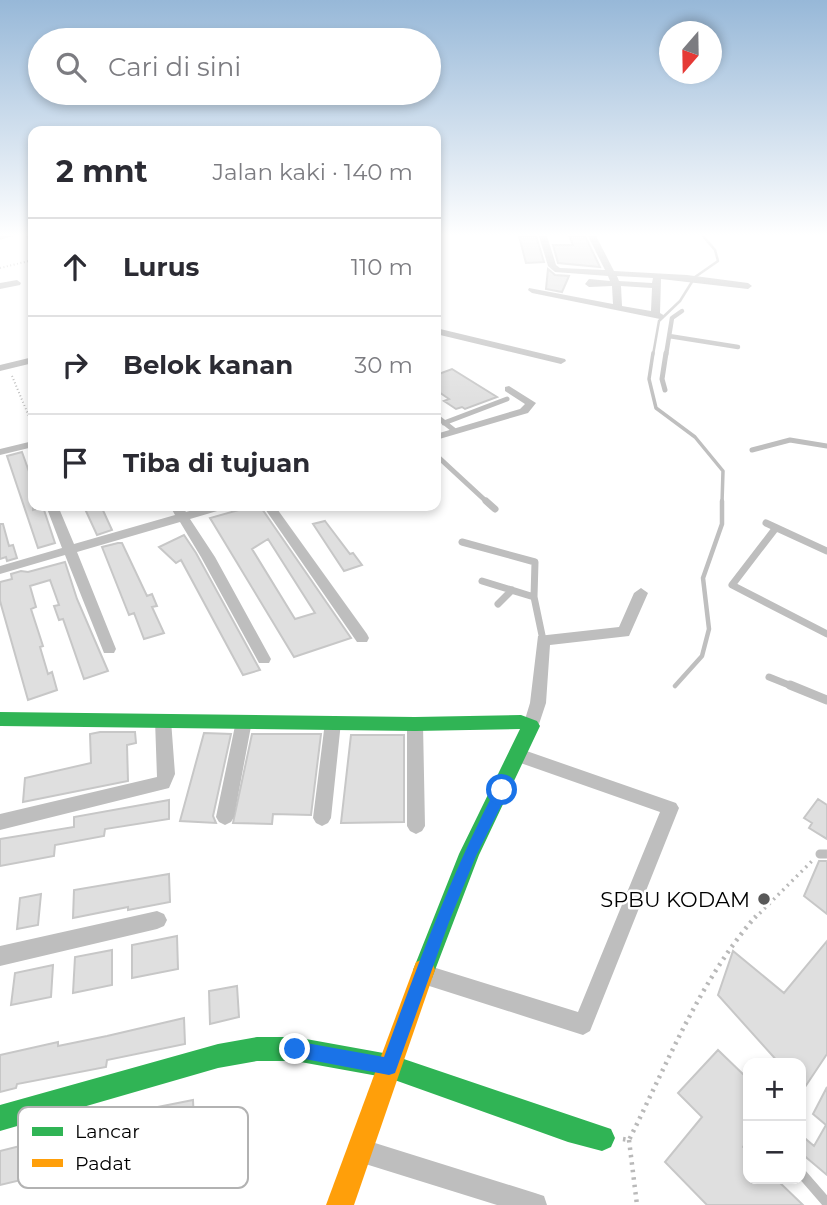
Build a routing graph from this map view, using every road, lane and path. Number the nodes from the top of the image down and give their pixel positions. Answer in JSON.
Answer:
{"nodes":[{"id":1,"x":543,"y":292,"type":"edge"},
{"id":2,"x":616,"y":292,"type":"edge"},
{"id":3,"x":658,"y":292,"type":"edge"},
{"id":4,"x":618,"y":307,"type":"junction"},
{"id":5,"x":682,"y":311,"type":"dead end"},
{"id":6,"x":664,"y":316,"type":"junction"},
{"id":7,"x":441,"y":332,"type":"edge"},
{"id":8,"x":669,"y":336,"type":"junction"},
{"id":9,"x":738,"y":348,"type":"dead end"},
{"id":10,"x":28,"y":361,"type":"edge"},
{"id":11,"x":561,"y":361,"type":"dead end"},
{"id":12,"x":4,"y":367,"type":"edge"},
{"id":13,"x":665,"y":390,"type":"dead end"},
{"id":14,"x":508,"y":394,"type":"joint"},
{"id":15,"x":28,"y":416,"type":"edge"},
{"id":16,"x":441,"y":420,"type":"edge"},
{"id":17,"x":444,"y":423,"type":"junction"},
{"id":18,"x":456,"y":431,"type":"junction"},
{"id":19,"x":441,"y":436,"type":"edge"},
{"id":20,"x":827,"y":446,"type":"edge"},
{"id":21,"x":28,"y":448,"type":"edge"},
{"id":22,"x":752,"y":450,"type":"dead end"},
{"id":23,"x":0,"y":452,"type":"edge"},
{"id":24,"x":441,"y":460,"type":"edge"},
{"id":25,"x":495,"y":509,"type":"dead end"},
{"id":26,"x":54,"y":511,"type":"edge"},
{"id":27,"x":273,"y":511,"type":"edge"},
{"id":28,"x":179,"y":512,"type":"edge"},
{"id":29,"x":766,"y":523,"type":"dead end"},
{"id":30,"x":775,"y":529,"type":"junction"},
{"id":31,"x":462,"y":542,"type":"dead end"},
{"id":32,"x":69,"y":551,"type":"junction"},
{"id":33,"x":827,"y":551,"type":"edge"},
{"id":34,"x":0,"y":569,"type":"edge"},
{"id":35,"x":482,"y":580,"type":"dead end"},
{"id":36,"x":512,"y":590,"type":"junction"},
{"id":37,"x":641,"y":593,"type":"dead end"},
{"id":38,"x":534,"y":597,"type":"junction"},
{"id":39,"x":498,"y":604,"type":"dead end"},
{"id":40,"x":827,"y":634,"type":"edge"},
{"id":41,"x":362,"y":638,"type":"dead end"},
{"id":42,"x":543,"y":640,"type":"junction"},
{"id":43,"x":108,"y":649,"type":"dead end"},
{"id":44,"x":264,"y":659,"type":"dead end"},
{"id":45,"x":769,"y":677,"type":"dead end"},
{"id":46,"x":827,"y":700,"type":"edge"},
{"id":47,"x":0,"y":719,"type":"edge"},
{"id":48,"x":163,"y":720,"type":"junction"},
{"id":49,"x":244,"y":721,"type":"junction"},
{"id":50,"x":333,"y":722,"type":"junction"},
{"id":51,"x":415,"y":724,"type":"junction"},
{"id":52,"x":531,"y":726,"type":"junction"},
{"id":53,"x":518,"y":755,"type":"junction"},
{"id":54,"x":225,"y":817,"type":"dead end"},
{"id":55,"x":321,"y":818,"type":"dead end"},
{"id":56,"x":0,"y":822,"type":"edge"},
{"id":57,"x":415,"y":826,"type":"dead end"},
{"id":58,"x":824,"y":854,"type":"edge"},
{"id":59,"x":157,"y":920,"type":"dead end"},
{"id":60,"x":0,"y":956,"type":"edge"},
{"id":61,"x":422,"y":974,"type":"junction"},
{"id":62,"x":389,"y":1066,"type":"junction"},
{"id":63,"x":39,"y":1107,"type":"edge"},
{"id":64,"x":18,"y":1113,"type":"edge"},
{"id":65,"x":0,"y":1118,"type":"edge"},
{"id":66,"x":602,"y":1138,"type":"joint"},
{"id":67,"x":628,"y":1140,"type":"junction"},
{"id":68,"x":359,"y":1150,"type":"junction"},
{"id":69,"x":806,"y":1179,"type":"edge"},
{"id":70,"x":827,"y":1203,"type":"edge"},
{"id":71,"x":340,"y":1205,"type":"edge"},
{"id":72,"x":535,"y":1205,"type":"edge"},
{"id":73,"x":637,"y":1205,"type":"edge"}],
"edges":[{"from":1,"to":4,"type":"street"},
{"from":2,"to":4,"type":"street"},
{"from":3,"to":6,"type":"street"},
{"from":4,"to":6,"type":"street"},
{"from":5,"to":6,"type":"lane"},
{"from":6,"to":8,"type":"lane"},
{"from":7,"to":11,"type":"street"},
{"from":8,"to":9,"type":"lane"},
{"from":8,"to":13,"type":"lane"},
{"from":10,"to":12,"type":"street"},
{"from":12,"to":15,"type":"path"},
{"from":14,"to":17,"type":"lane"},
{"from":14,"to":18,"type":"street"},
{"from":16,"to":17,"type":"lane"},
{"from":17,"to":18,"type":"lane"},
{"from":18,"to":19,"type":"street"},
{"from":20,"to":22,"type":"lane"},
{"from":21,"to":23,"type":"street"},
{"from":24,"to":25,"type":"lane"},
{"from":26,"to":32,"type":"street"},
{"from":27,"to":41,"type":"street"},
{"from":28,"to":32,"type":"street"},
{"from":28,"to":44,"type":"street"},
{"from":29,"to":30,"type":"lane"},
{"from":30,"to":33,"type":"lane"},
{"from":30,"to":40,"type":"lane"},
{"from":31,"to":38,"type":"lane"},
{"from":32,"to":34,"type":"street"},
{"from":32,"to":43,"type":"street"},
{"from":35,"to":36,"type":"lane"},
{"from":36,"to":38,"type":"lane"},
{"from":36,"to":39,"type":"lane"},
{"from":37,"to":42,"type":"street"},
{"from":38,"to":42,"type":"lane"},
{"from":42,"to":52,"type":"street"},
{"from":45,"to":46,"type":"lane"},
{"from":47,"to":48,"type":"street"},
{"from":48,"to":49,"type":"street"},
{"from":48,"to":56,"type":"street"},
{"from":49,"to":50,"type":"street"},
{"from":49,"to":54,"type":"street"},
{"from":50,"to":51,"type":"street"},
{"from":50,"to":55,"type":"street"},
{"from":51,"to":52,"type":"street"},
{"from":51,"to":57,"type":"street"},
{"from":52,"to":53,"type":"street"},
{"from":53,"to":61,"type":"street"},
{"from":53,"to":61,"type":"street"},
{"from":58,"to":67,"type":"path"},
{"from":59,"to":60,"type":"street"},
{"from":61,"to":62,"type":"street"},
{"from":62,"to":63,"type":"street"},
{"from":62,"to":66,"type":"street"},
{"from":62,"to":68,"type":"street"},
{"from":64,"to":65,"type":"street"},
{"from":66,"to":67,"type":"path"},
{"from":67,"to":73,"type":"path"},
{"from":68,"to":71,"type":"street"},
{"from":68,"to":72,"type":"street"},
{"from":69,"to":70,"type":"lane"}]}
